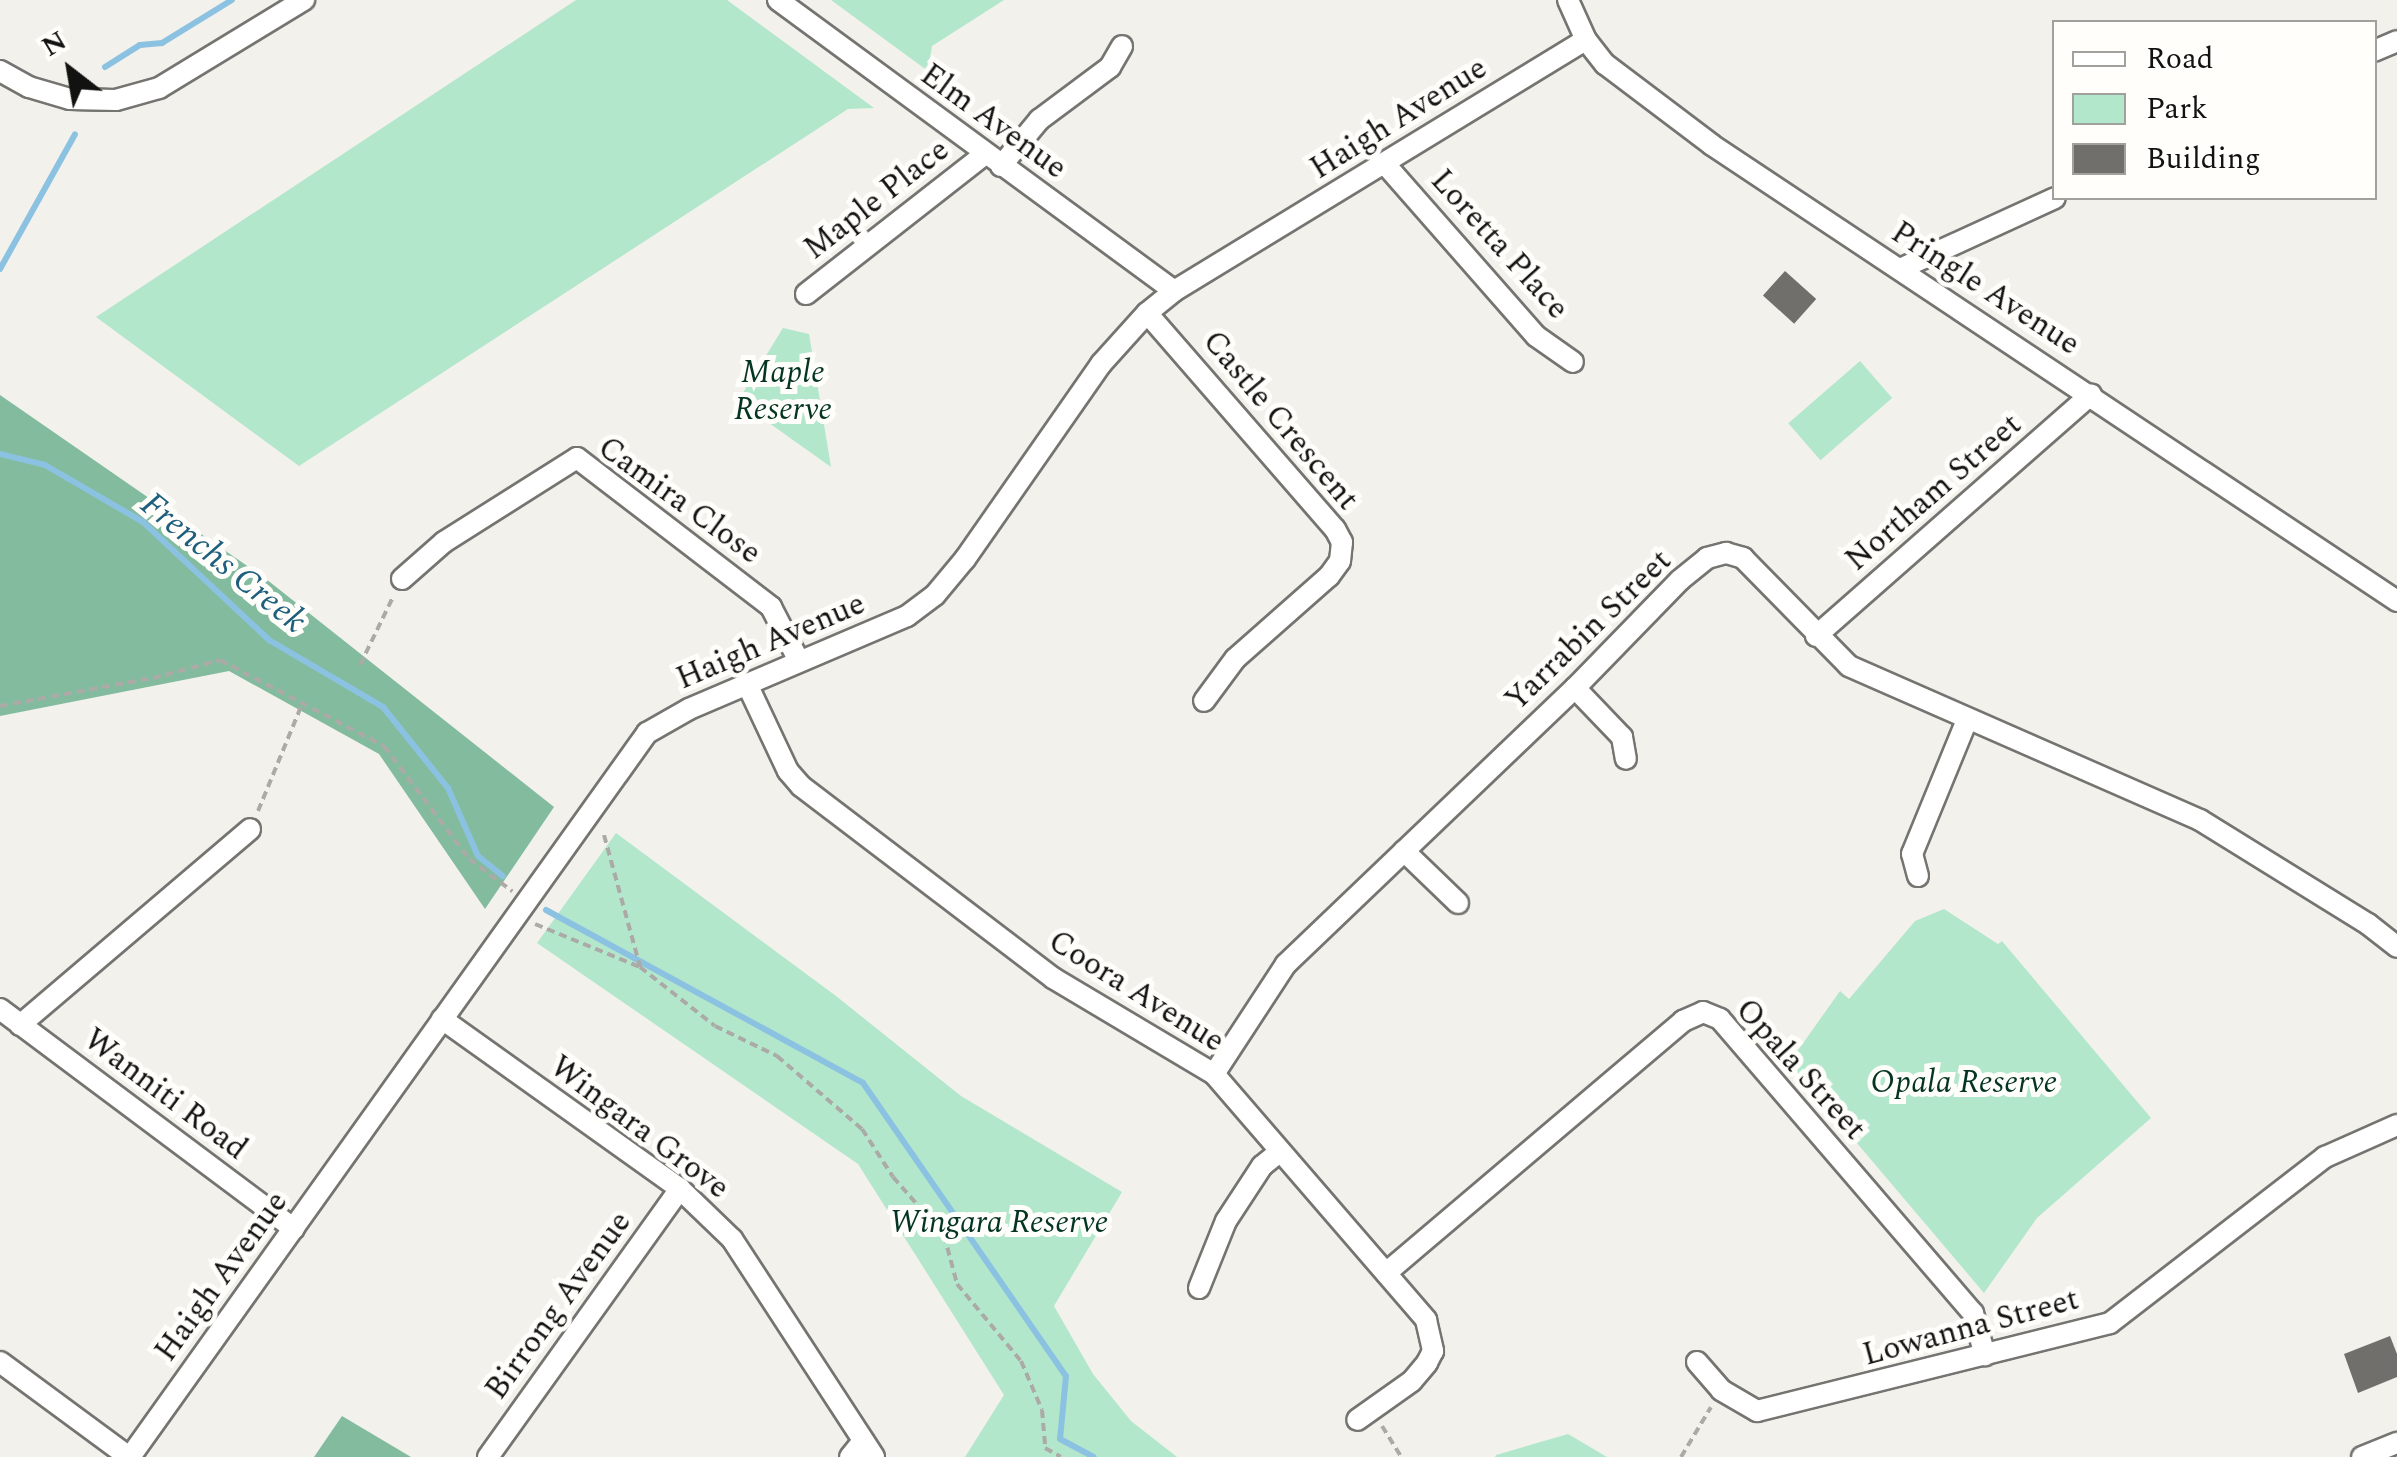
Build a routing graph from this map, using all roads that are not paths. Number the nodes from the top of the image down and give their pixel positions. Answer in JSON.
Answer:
{"nodes":[{"id":1,"x":304,"y":0,"type":"edge"},
{"id":2,"x":778,"y":0,"type":"edge"},
{"id":3,"x":1568,"y":0,"type":"edge"},
{"id":4,"x":1586,"y":40,"type":"junction"},
{"id":5,"x":1122,"y":46,"type":"dead end"},
{"id":6,"x":0,"y":70,"type":"edge"},
{"id":7,"x":993,"y":160,"type":"junction"},
{"id":8,"x":1385,"y":164,"type":"junction"},
{"id":9,"x":2052,"y":200,"type":"edge"},
{"id":10,"x":1900,"y":269,"type":"junction"},
{"id":11,"x":1174,"y":291,"type":"junction"},
{"id":12,"x":806,"y":294,"type":"dead end"},
{"id":13,"x":1148,"y":313,"type":"junction"},
{"id":14,"x":1573,"y":362,"type":"dead end"},
{"id":15,"x":2091,"y":394,"type":"junction"},
{"id":16,"x":402,"y":579,"type":"road end"},
{"id":17,"x":2397,"y":601,"type":"edge"},
{"id":18,"x":1816,"y":636,"type":"junction"},
{"id":19,"x":799,"y":661,"type":"junction"},
{"id":20,"x":746,"y":684,"type":"junction"},
{"id":21,"x":1576,"y":688,"type":"junction"},
{"id":22,"x":1204,"y":701,"type":"dead end"},
{"id":23,"x":1967,"y":720,"type":"junction"},
{"id":24,"x":1626,"y":760,"type":"dead end"},
{"id":25,"x":250,"y":829,"type":"road end"},
{"id":26,"x":1404,"y":851,"type":"junction"},
{"id":27,"x":1918,"y":876,"type":"dead end"},
{"id":28,"x":1458,"y":903,"type":"dead end"},
{"id":29,"x":2397,"y":947,"type":"edge"},
{"id":30,"x":0,"y":1010,"type":"edge"},
{"id":31,"x":442,"y":1019,"type":"junction"},
{"id":32,"x":20,"y":1025,"type":"junction"},
{"id":33,"x":1214,"y":1074,"type":"junction"},
{"id":34,"x":2397,"y":1125,"type":"edge"},
{"id":35,"x":1278,"y":1153,"type":"junction"},
{"id":36,"x":680,"y":1189,"type":"junction"},
{"id":37,"x":294,"y":1229,"type":"junction"},
{"id":38,"x":1386,"y":1273,"type":"junction"},
{"id":39,"x":1200,"y":1288,"type":"dead end"},
{"id":40,"x":1985,"y":1356,"type":"junction"},
{"id":41,"x":0,"y":1362,"type":"edge"},
{"id":42,"x":1698,"y":1362,"type":"dead end"},
{"id":43,"x":1364,"y":1415,"type":"road end"},
{"id":44,"x":2397,"y":1443,"type":"edge"},
{"id":45,"x":862,"y":1452,"type":"edge"},
{"id":46,"x":129,"y":1457,"type":"edge"},
{"id":47,"x":488,"y":1457,"type":"edge"},
{"id":48,"x":2362,"y":1457,"type":"edge"}],
"edges":[{"from":1,"to":6,"type":"street"},
{"from":2,"to":7,"type":"street","name":"Elm Avenue"},
{"from":3,"to":4,"type":"street","name":"Pringle Avenue"},
{"from":4,"to":8,"type":"street","name":"Haigh Avenue"},
{"from":4,"to":10,"type":"street","name":"Pringle Avenue"},
{"from":5,"to":7,"type":"street","name":"Maple Place"},
{"from":7,"to":11,"type":"street","name":"Elm Avenue"},
{"from":7,"to":12,"type":"street","name":"Maple Place"},
{"from":8,"to":11,"type":"street","name":"Haigh Avenue"},
{"from":8,"to":14,"type":"street","name":"Loretta Place"},
{"from":9,"to":10,"type":"street"},
{"from":10,"to":15,"type":"street","name":"Pringle Avenue"},
{"from":11,"to":13,"type":"street","name":"Haigh Avenue"},
{"from":13,"to":19,"type":"street","name":"Haigh Avenue"},
{"from":13,"to":22,"type":"street","name":"Castle Crescent"},
{"from":15,"to":17,"type":"street","name":"Pringle Avenue"},
{"from":15,"to":18,"type":"street","name":"Northam Street"},
{"from":16,"to":19,"type":"street","name":"Camira Close"},
{"from":18,"to":21,"type":"street","name":"Yarrabin Street"},
{"from":18,"to":23,"type":"street","name":"Yarrabin Street"},
{"from":19,"to":20,"type":"street","name":"Haigh Avenue"},
{"from":20,"to":31,"type":"street","name":"Haigh Avenue"},
{"from":20,"to":33,"type":"street","name":"Coora Avenue"},
{"from":21,"to":24,"type":"street"},
{"from":21,"to":26,"type":"street","name":"Yarrabin Street"},
{"from":23,"to":27,"type":"street"},
{"from":23,"to":29,"type":"street","name":"Yarrabin Street"},
{"from":25,"to":32,"type":"street"},
{"from":26,"to":28,"type":"street"},
{"from":26,"to":33,"type":"street","name":"Yarrabin Street"},
{"from":30,"to":32,"type":"street","name":"Wanniti Road"},
{"from":31,"to":36,"type":"street","name":"Wingara Grove"},
{"from":31,"to":37,"type":"street","name":"Haigh Avenue"},
{"from":32,"to":37,"type":"street","name":"Wanniti Road"},
{"from":33,"to":35,"type":"street","name":"Coora Avenue"},
{"from":34,"to":40,"type":"street","name":"Lowanna Street"},
{"from":35,"to":38,"type":"street","name":"Coora Avenue"},
{"from":35,"to":39,"type":"street"},
{"from":36,"to":45,"type":"street","name":"Wingara Grove"},
{"from":36,"to":47,"type":"street","name":"Birrong Avenue"},
{"from":37,"to":46,"type":"street","name":"Haigh Avenue"},
{"from":38,"to":40,"type":"street","name":"Opala Street"},
{"from":38,"to":43,"type":"street","name":"Coora Avenue"},
{"from":40,"to":42,"type":"street","name":"Lowanna Street"},
{"from":41,"to":46,"type":"street"},
{"from":44,"to":48,"type":"street"}]}
